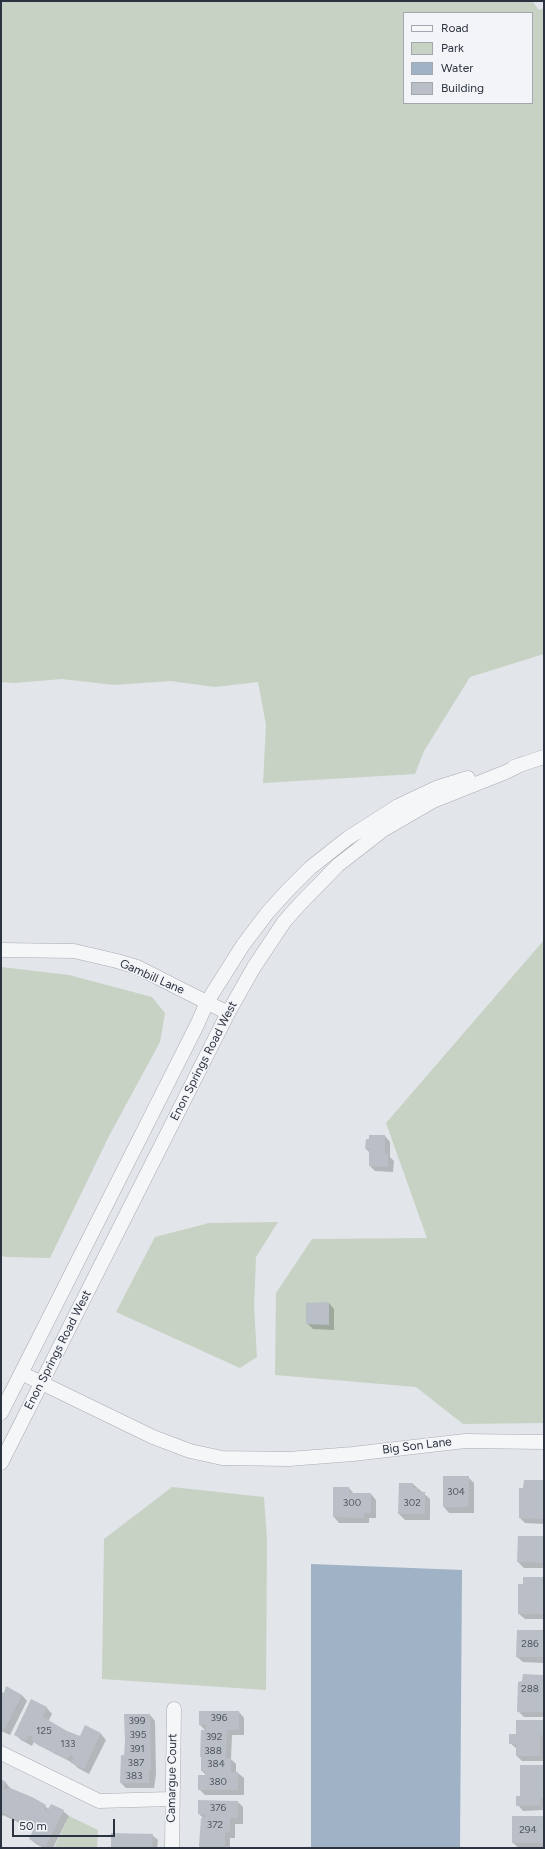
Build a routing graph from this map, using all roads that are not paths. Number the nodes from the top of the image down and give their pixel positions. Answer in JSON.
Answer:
{"nodes":[{"id":1,"x":544,"y":757,"type":"edge"},
{"id":2,"x":522,"y":764,"type":"junction"},
{"id":3,"x":1,"y":950,"type":"edge"},
{"id":4,"x":206,"y":1002,"type":"junction"},
{"id":5,"x":228,"y":1014,"type":"junction"},
{"id":6,"x":21,"y":1373,"type":"junction"},
{"id":7,"x":41,"y":1383,"type":"junction"},
{"id":8,"x":1,"y":1412,"type":"edge"},
{"id":9,"x":544,"y":1442,"type":"edge"},
{"id":10,"x":1,"y":1463,"type":"edge"},
{"id":11,"x":174,"y":1709,"type":"dead end"},
{"id":12,"x":1,"y":1753,"type":"edge"},
{"id":13,"x":171,"y":1799,"type":"junction"},
{"id":14,"x":172,"y":1848,"type":"edge"}],
"edges":[{"from":1,"to":2,"type":"street"},
{"from":2,"to":4,"type":"street"},
{"from":2,"to":5,"type":"street","name":"Enon Springs Road West"},
{"from":3,"to":4,"type":"street","name":"Gambill Lane"},
{"from":4,"to":5,"type":"street","name":"Gambill Lane"},
{"from":4,"to":6,"type":"street"},
{"from":5,"to":7,"type":"street","name":"Enon Springs Road West"},
{"from":6,"to":7,"type":"street","name":"Big Son Lane"},
{"from":6,"to":8,"type":"street"},
{"from":7,"to":9,"type":"street","name":"Big Son Lane"},
{"from":7,"to":10,"type":"street","name":"Enon Springs Road West"},
{"from":11,"to":13,"type":"street","name":"Camargue Court"},
{"from":12,"to":13,"type":"street"},
{"from":13,"to":14,"type":"street","name":"Camargue Court"}]}
